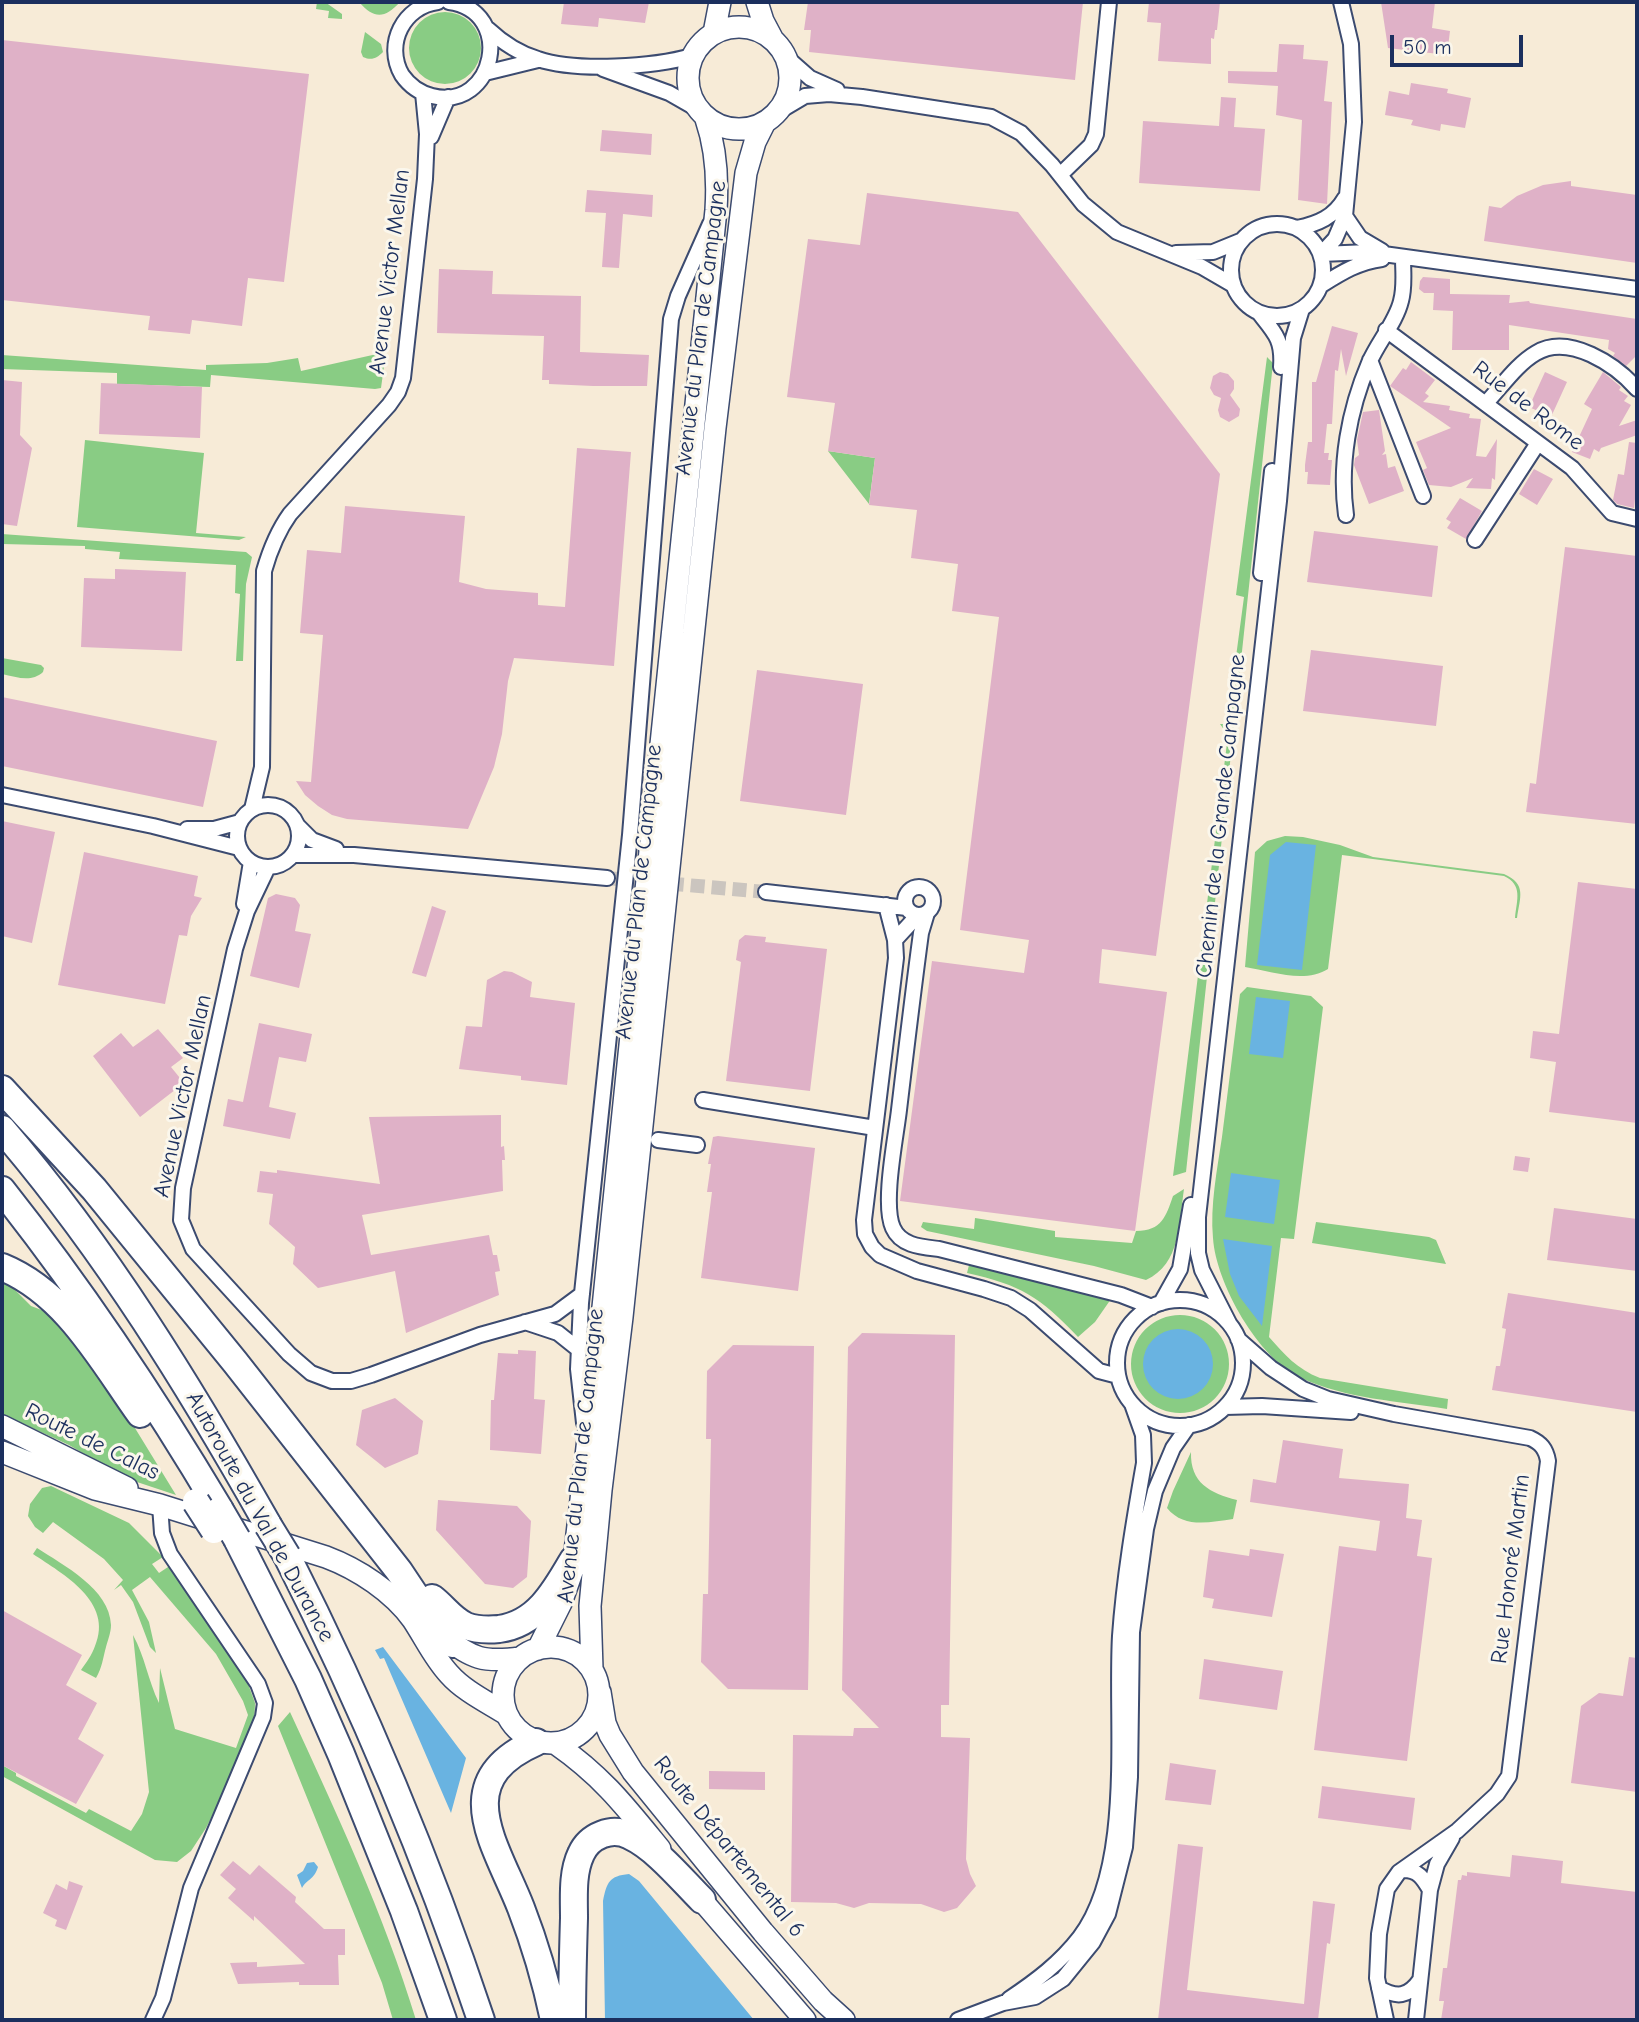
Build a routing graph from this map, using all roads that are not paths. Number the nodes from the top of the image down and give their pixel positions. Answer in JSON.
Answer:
{"nodes":[{"id":1,"x":431,"y":2,"type":"edge"},
{"id":2,"x":438,"y":2,"type":"edge"},
{"id":3,"x":449,"y":2,"type":"edge"},
{"id":4,"x":720,"y":2,"type":"edge"},
{"id":5,"x":757,"y":2,"type":"edge"},
{"id":6,"x":1109,"y":2,"type":"edge"},
{"id":7,"x":1341,"y":2,"type":"edge"},
{"id":8,"x":467,"y":5,"type":"edge"},
{"id":9,"x":486,"y":28,"type":"junction"},
{"id":10,"x":714,"y":33,"type":"junction"},
{"id":11,"x":779,"y":48,"type":"junction"},
{"id":12,"x":692,"y":56,"type":"junction"},
{"id":13,"x":539,"y":60,"type":"junction"},
{"id":14,"x":595,"y":66,"type":"junction"},
{"id":15,"x":485,"y":73,"type":"junction"},
{"id":16,"x":423,"y":93,"type":"junction"},
{"id":17,"x":448,"y":97,"type":"junction"},
{"id":18,"x":862,"y":97,"type":"junction"},
{"id":19,"x":702,"y":114,"type":"junction"},
{"id":20,"x":771,"y":118,"type":"junction"},
{"id":21,"x":426,"y":155,"type":"junction"},
{"id":22,"x":1060,"y":175,"type":"junction"},
{"id":23,"x":1346,"y":197,"type":"junction"},
{"id":24,"x":716,"y":210,"type":"junction"},
{"id":25,"x":1345,"y":216,"type":"junction"},
{"id":26,"x":1297,"y":228,"type":"junction"},
{"id":27,"x":1242,"y":240,"type":"junction"},
{"id":28,"x":1164,"y":251,"type":"junction"},
{"id":29,"x":1321,"y":254,"type":"junction"},
{"id":30,"x":1399,"y":257,"type":"junction"},
{"id":31,"x":1233,"y":285,"type":"junction"},
{"id":32,"x":1320,"y":286,"type":"junction"},
{"id":33,"x":1637,"y":289,"type":"edge"},
{"id":34,"x":1302,"y":309,"type":"junction"},
{"id":35,"x":1259,"y":313,"type":"junction"},
{"id":36,"x":1386,"y":330,"type":"junction"},
{"id":37,"x":1370,"y":360,"type":"junction"},
{"id":38,"x":1637,"y":389,"type":"edge"},
{"id":39,"x":1486,"y":403,"type":"junction"},
{"id":40,"x":1538,"y":443,"type":"junction"},
{"id":41,"x":1423,"y":496,"type":"dead end"},
{"id":42,"x":1346,"y":515,"type":"dead end"},
{"id":43,"x":1637,"y":519,"type":"edge"},
{"id":44,"x":1475,"y":540,"type":"dead end"},
{"id":45,"x":262,"y":767,"type":"junction"},
{"id":46,"x":2,"y":795,"type":"edge"},
{"id":47,"x":278,"y":806,"type":"junction"},
{"id":48,"x":252,"y":809,"type":"junction"},
{"id":49,"x":240,"y":822,"type":"junction"},
{"id":50,"x":297,"y":825,"type":"junction"},
{"id":51,"x":153,"y":826,"type":"junction"},
{"id":52,"x":239,"y":848,"type":"junction"},
{"id":53,"x":293,"y":855,"type":"junction"},
{"id":54,"x":354,"y":855,"type":"junction"},
{"id":55,"x":251,"y":862,"type":"junction"},
{"id":56,"x":268,"y":867,"type":"junction"},
{"id":57,"x":607,"y":878,"type":"tunnel mouth"},
{"id":58,"x":766,"y":892,"type":"tunnel mouth"},
{"id":59,"x":886,"y":905,"type":"junction"},
{"id":60,"x":915,"y":908,"type":"junction"},
{"id":61,"x":240,"y":933,"type":"junction"},
{"id":62,"x":895,"y":940,"type":"junction"},
{"id":63,"x":2,"y":1089,"type":"edge"},
{"id":64,"x":703,"y":1100,"type":"dead end"},
{"id":65,"x":876,"y":1128,"type":"junction"},
{"id":66,"x":2,"y":1129,"type":"edge"},
{"id":67,"x":658,"y":1140,"type":"dead end"},
{"id":68,"x":697,"y":1145,"type":"dead end"},
{"id":69,"x":2,"y":1190,"type":"edge"},
{"id":70,"x":2,"y":1267,"type":"edge"},
{"id":71,"x":582,"y":1294,"type":"junction"},
{"id":72,"x":1157,"y":1305,"type":"junction"},
{"id":73,"x":524,"y":1321,"type":"junction"},
{"id":74,"x":1229,"y":1323,"type":"junction"},
{"id":75,"x":1238,"y":1339,"type":"junction"},
{"id":76,"x":578,"y":1349,"type":"junction"},
{"id":77,"x":1118,"y":1376,"type":"junction"},
{"id":78,"x":1132,"y":1404,"type":"junction"},
{"id":79,"x":1225,"y":1407,"type":"junction"},
{"id":80,"x":1394,"y":1414,"type":"junction"},
{"id":81,"x":1189,"y":1425,"type":"junction"},
{"id":82,"x":2,"y":1426,"type":"edge"},
{"id":83,"x":587,"y":1447,"type":"junction"},
{"id":84,"x":2,"y":1452,"type":"edge"},
{"id":85,"x":160,"y":1505,"type":"junction"},
{"id":86,"x":217,"y":1520,"type":"junction"},
{"id":87,"x":573,"y":1560,"type":"junction"},
{"id":88,"x":399,"y":1571,"type":"junction"},
{"id":89,"x":412,"y":1618,"type":"junction"},
{"id":90,"x":453,"y":1644,"type":"junction"},
{"id":91,"x":529,"y":1653,"type":"junction"},
{"id":92,"x":592,"y":1669,"type":"junction"},
{"id":93,"x":600,"y":1692,"type":"junction"},
{"id":94,"x":506,"y":1714,"type":"junction"},
{"id":95,"x":546,"y":1743,"type":"junction"},
{"id":96,"x":1457,"y":1831,"type":"junction"},
{"id":97,"x":1404,"y":1870,"type":"junction"},
{"id":98,"x":1430,"y":1889,"type":"junction"},
{"id":99,"x":702,"y":1900,"type":"junction"},
{"id":100,"x":1420,"y":1980,"type":"junction"},
{"id":101,"x":1379,"y":1987,"type":"junction"},
{"id":102,"x":1003,"y":2003,"type":"junction"},
{"id":103,"x":153,"y":2020,"type":"edge"},
{"id":104,"x":443,"y":2020,"type":"edge"},
{"id":105,"x":481,"y":2020,"type":"edge"},
{"id":106,"x":554,"y":2020,"type":"edge"},
{"id":107,"x":572,"y":2020,"type":"edge"},
{"id":108,"x":805,"y":2020,"type":"edge"},
{"id":109,"x":844,"y":2020,"type":"edge"},
{"id":110,"x":960,"y":2020,"type":"edge"},
{"id":111,"x":1386,"y":2020,"type":"edge"},
{"id":112,"x":1416,"y":2020,"type":"edge"}],
"edges":[{"from":1,"to":2,"type":"street"},
{"from":1,"to":16,"type":"street"},
{"from":3,"to":8,"type":"street"},
{"from":4,"to":10,"type":"main road"},
{"from":5,"to":11,"type":"main road"},
{"from":6,"to":22,"type":"street"},
{"from":7,"to":23,"type":"street"},
{"from":8,"to":9,"type":"street"},
{"from":9,"to":13,"type":"street"},
{"from":9,"to":15,"type":"street"},
{"from":10,"to":11,"type":"main road"},
{"from":10,"to":12,"type":"main road"},
{"from":11,"to":18,"type":"street"},
{"from":11,"to":20,"type":"main road"},
{"from":12,"to":14,"type":"street"},
{"from":12,"to":19,"type":"main road"},
{"from":13,"to":14,"type":"street"},
{"from":13,"to":15,"type":"street"},
{"from":14,"to":19,"type":"street"},
{"from":15,"to":17,"type":"street"},
{"from":16,"to":17,"type":"street"},
{"from":16,"to":21,"type":"street","name":"Avenue Victor Mellan"},
{"from":17,"to":21,"type":"street","name":"Avenue Victor Mellan"},
{"from":18,"to":20,"type":"street"},
{"from":18,"to":22,"type":"street"},
{"from":19,"to":20,"type":"main road"},
{"from":19,"to":24,"type":"main road","name":"Avenue du Plan de Campagne"},
{"from":20,"to":92,"type":"main road","name":"Avenue du Plan de Campagne"},
{"from":21,"to":45,"type":"street","name":"Avenue Victor Mellan"},
{"from":22,"to":28,"type":"street"},
{"from":23,"to":25,"type":"street"},
{"from":23,"to":26,"type":"street"},
{"from":24,"to":71,"type":"street"},
{"from":24,"to":83,"type":"main road","name":"Avenue du Plan de Campagne"},
{"from":25,"to":29,"type":"street"},
{"from":25,"to":30,"type":"street"},
{"from":26,"to":27,"type":"street"},
{"from":26,"to":29,"type":"street"},
{"from":27,"to":28,"type":"street"},
{"from":27,"to":31,"type":"street"},
{"from":28,"to":31,"type":"street"},
{"from":29,"to":30,"type":"street"},
{"from":29,"to":32,"type":"street"},
{"from":30,"to":32,"type":"street"},
{"from":30,"to":33,"type":"street"},
{"from":30,"to":36,"type":"street"},
{"from":31,"to":35,"type":"street"},
{"from":32,"to":34,"type":"street"},
{"from":34,"to":35,"type":"street"},
{"from":34,"to":74,"type":"street","name":"Chemin de la Grande Campagne"},
{"from":35,"to":72,"type":"street","name":"Chemin de la Grande Campagne"},
{"from":36,"to":37,"type":"street"},
{"from":36,"to":39,"type":"street","name":"Rue de Rome"},
{"from":37,"to":41,"type":"street"},
{"from":37,"to":42,"type":"street"},
{"from":38,"to":39,"type":"street"},
{"from":39,"to":40,"type":"street","name":"Rue de Rome"},
{"from":40,"to":43,"type":"street","name":"Rue de Rome"},
{"from":40,"to":44,"type":"street"},
{"from":45,"to":47,"type":"street","name":"Avenue Victor Mellan"},
{"from":45,"to":48,"type":"street","name":"Avenue Victor Mellan"},
{"from":46,"to":51,"type":"street"},
{"from":47,"to":48,"type":"street"},
{"from":47,"to":50,"type":"street"},
{"from":48,"to":49,"type":"street"},
{"from":49,"to":51,"type":"street"},
{"from":49,"to":52,"type":"street"},
{"from":50,"to":53,"type":"street"},
{"from":50,"to":54,"type":"street"},
{"from":51,"to":52,"type":"street"},
{"from":52,"to":55,"type":"street"},
{"from":53,"to":54,"type":"street"},
{"from":53,"to":56,"type":"street"},
{"from":54,"to":57,"type":"street"},
{"from":55,"to":56,"type":"street"},
{"from":55,"to":61,"type":"street","name":"Avenue Victor Mellan"},
{"from":56,"to":61,"type":"street","name":"Avenue Victor Mellan"},
{"from":58,"to":59,"type":"street"},
{"from":59,"to":60,"type":"street"},
{"from":59,"to":62,"type":"street"},
{"from":60,"to":62,"type":"street"},
{"from":60,"to":72,"type":"street"},
{"from":61,"to":73,"type":"street","name":"Avenue Victor Mellan"},
{"from":62,"to":65,"type":"street"},
{"from":63,"to":88,"type":"highway"},
{"from":64,"to":65,"type":"street"},
{"from":65,"to":77,"type":"street"},
{"from":66,"to":105,"type":"highway","name":"Autoroute du Val de Durance","bridge":true},
{"from":67,"to":68,"type":"street"},
{"from":69,"to":86,"type":"highway","name":"Autoroute du Val de Durance"},
{"from":70,"to":86,"type":"highway"},
{"from":71,"to":73,"type":"street","name":"Avenue Victor Mellan"},
{"from":71,"to":76,"type":"street"},
{"from":72,"to":74,"type":"street"},
{"from":72,"to":77,"type":"street"},
{"from":73,"to":76,"type":"street"},
{"from":74,"to":75,"type":"street"},
{"from":75,"to":79,"type":"street"},
{"from":75,"to":80,"type":"street","name":"Rue Honoré Martin"},
{"from":76,"to":83,"type":"street"},
{"from":77,"to":78,"type":"street"},
{"from":78,"to":81,"type":"street"},
{"from":78,"to":102,"type":"street"},
{"from":79,"to":80,"type":"street","name":"Rue Honoré Martin"},
{"from":79,"to":81,"type":"street"},
{"from":80,"to":96,"type":"street","name":"Rue Honoré Martin"},
{"from":81,"to":102,"type":"street"},
{"from":82,"to":85,"type":"main road","name":"Route de Calas"},
{"from":83,"to":87,"type":"main road","name":"Avenue du Plan de Campagne"},
{"from":84,"to":85,"type":"main road","name":"Route de Calas"},
{"from":85,"to":89,"type":"main road","name":"Route de Calas"},
{"from":85,"to":103,"type":"street"},
{"from":86,"to":104,"type":"highway","name":"Autoroute du Val de Durance"},
{"from":87,"to":88,"type":"highway"},
{"from":87,"to":91,"type":"main road","name":"Avenue du Plan de Campagne"},
{"from":88,"to":90,"type":"highway"},
{"from":89,"to":90,"type":"main road","name":"Route de Calas"},
{"from":89,"to":94,"type":"main road","name":"Route de Calas"},
{"from":90,"to":91,"type":"main road","name":"Route de Calas"},
{"from":91,"to":92,"type":"main road"},
{"from":91,"to":94,"type":"main road"},
{"from":92,"to":93,"type":"main road"},
{"from":93,"to":95,"type":"main road"},
{"from":93,"to":109,"type":"main road","name":"Route Départemental 6"},
{"from":94,"to":95,"type":"main road"},
{"from":95,"to":99,"type":"main road"},
{"from":95,"to":106,"type":"highway"},
{"from":96,"to":97,"type":"street","name":"Rue Honoré Martin"},
{"from":96,"to":98,"type":"street","name":"Rue Honoré Martin"},
{"from":97,"to":98,"type":"street"},
{"from":97,"to":101,"type":"street","name":"Rue Honoré Martin"},
{"from":98,"to":100,"type":"street","name":"Rue Honoré Martin"},
{"from":99,"to":107,"type":"highway"},
{"from":99,"to":108,"type":"main road"},
{"from":100,"to":101,"type":"street"},
{"from":100,"to":112,"type":"street","name":"Rue Honoré Martin"},
{"from":101,"to":111,"type":"street","name":"Rue Honoré Martin"},
{"from":102,"to":110,"type":"street"}]}
